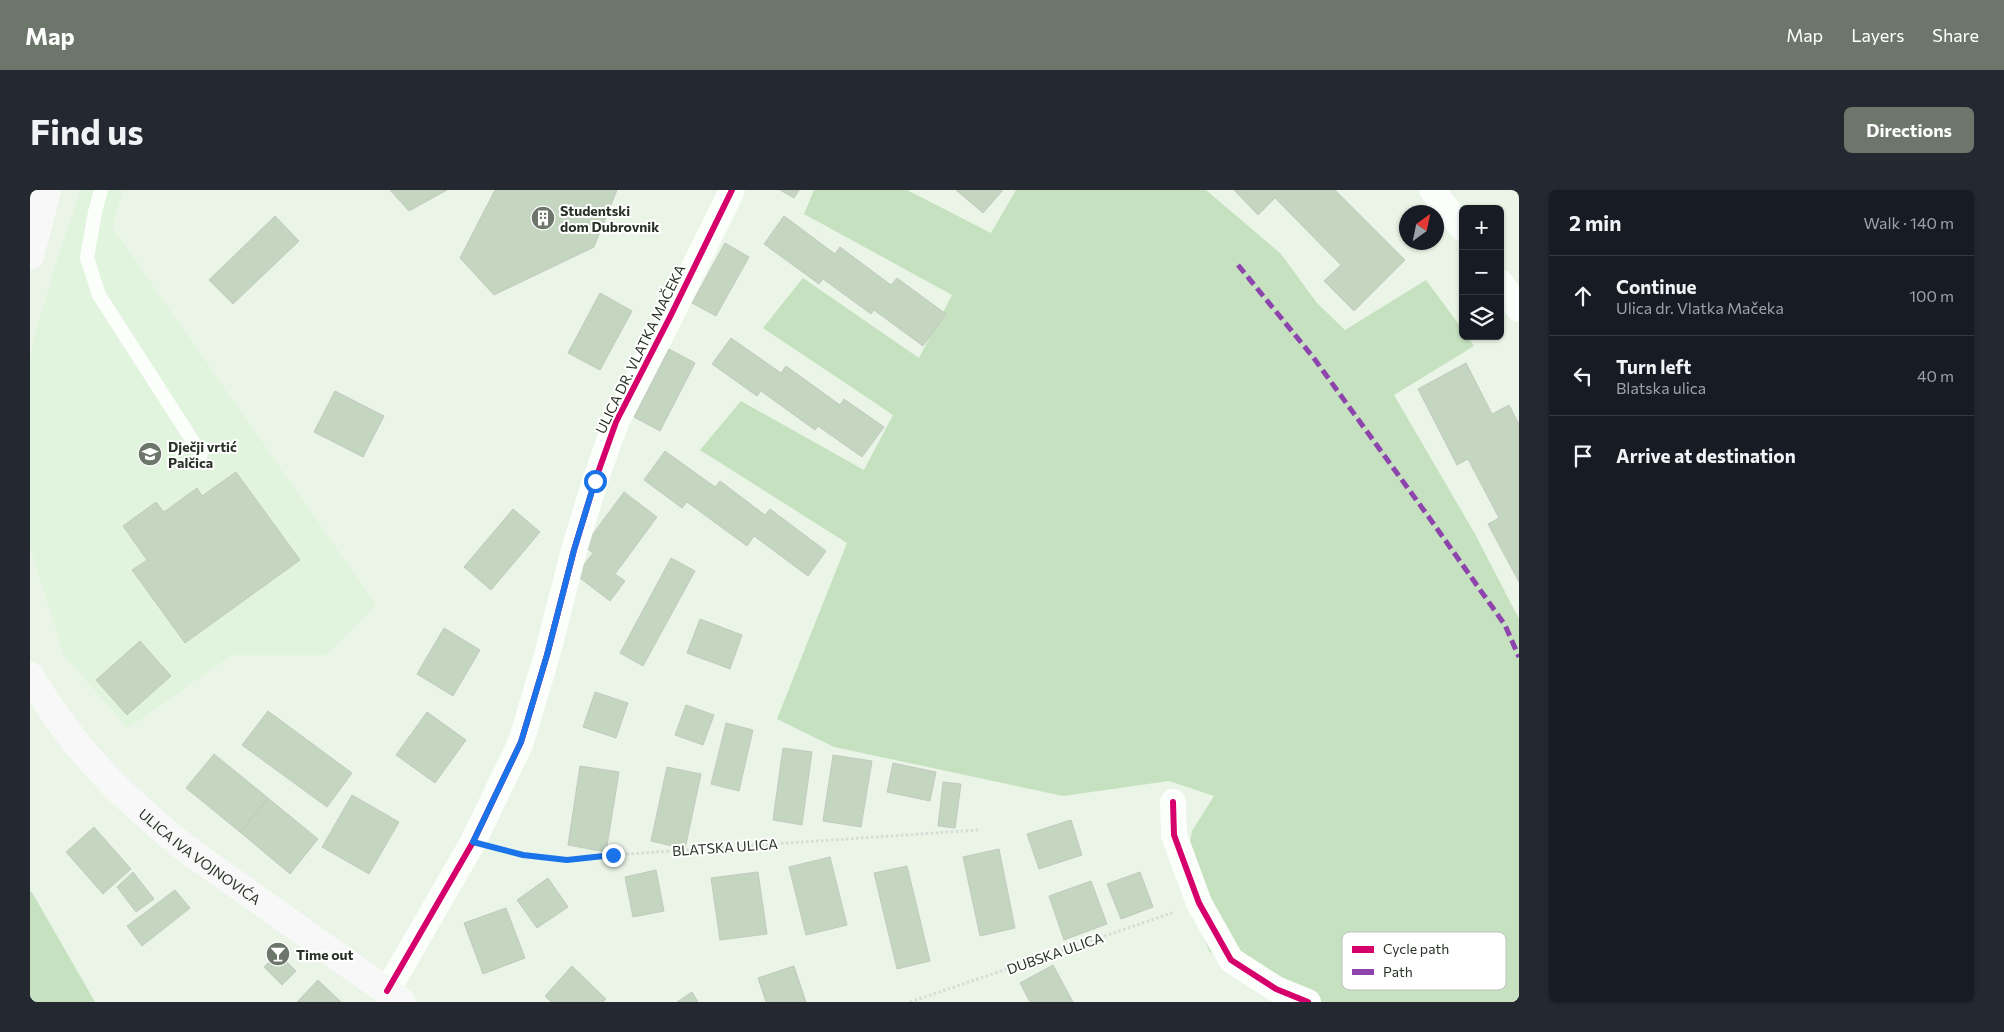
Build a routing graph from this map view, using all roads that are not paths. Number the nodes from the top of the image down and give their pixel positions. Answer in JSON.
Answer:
{"nodes":[{"id":1,"x":47,"y":190,"type":"edge"},
{"id":2,"x":101,"y":190,"type":"edge"},
{"id":3,"x":732,"y":190,"type":"edge"},
{"id":4,"x":1432,"y":190,"type":"edge"},
{"id":5,"x":1459,"y":224,"type":"edge"},
{"id":6,"x":34,"y":225,"type":"edge"},
{"id":7,"x":30,"y":256,"type":"edge"},
{"id":8,"x":1504,"y":288,"type":"edge"},
{"id":9,"x":1519,"y":309,"type":"edge"},
{"id":10,"x":201,"y":454,"type":"dead end"},
{"id":11,"x":30,"y":676,"type":"edge"},
{"id":12,"x":1173,"y":802,"type":"dead end"},
{"id":13,"x":395,"y":996,"type":"edge"},
{"id":14,"x":1308,"y":1002,"type":"edge"}],
"edges":[{"from":1,"to":6,"type":"main road"},
{"from":2,"to":10,"type":"lane"},
{"from":3,"to":13,"type":"street","name":"ULICA DR. VLATKA MAČEKA"},
{"from":4,"to":5,"type":"street"},
{"from":6,"to":7,"type":"main road"},
{"from":8,"to":9,"type":"street"},
{"from":11,"to":13,"type":"main road","name":"ULICA IVA VOJNOVIĆA"},
{"from":12,"to":14,"type":"street"}]}
